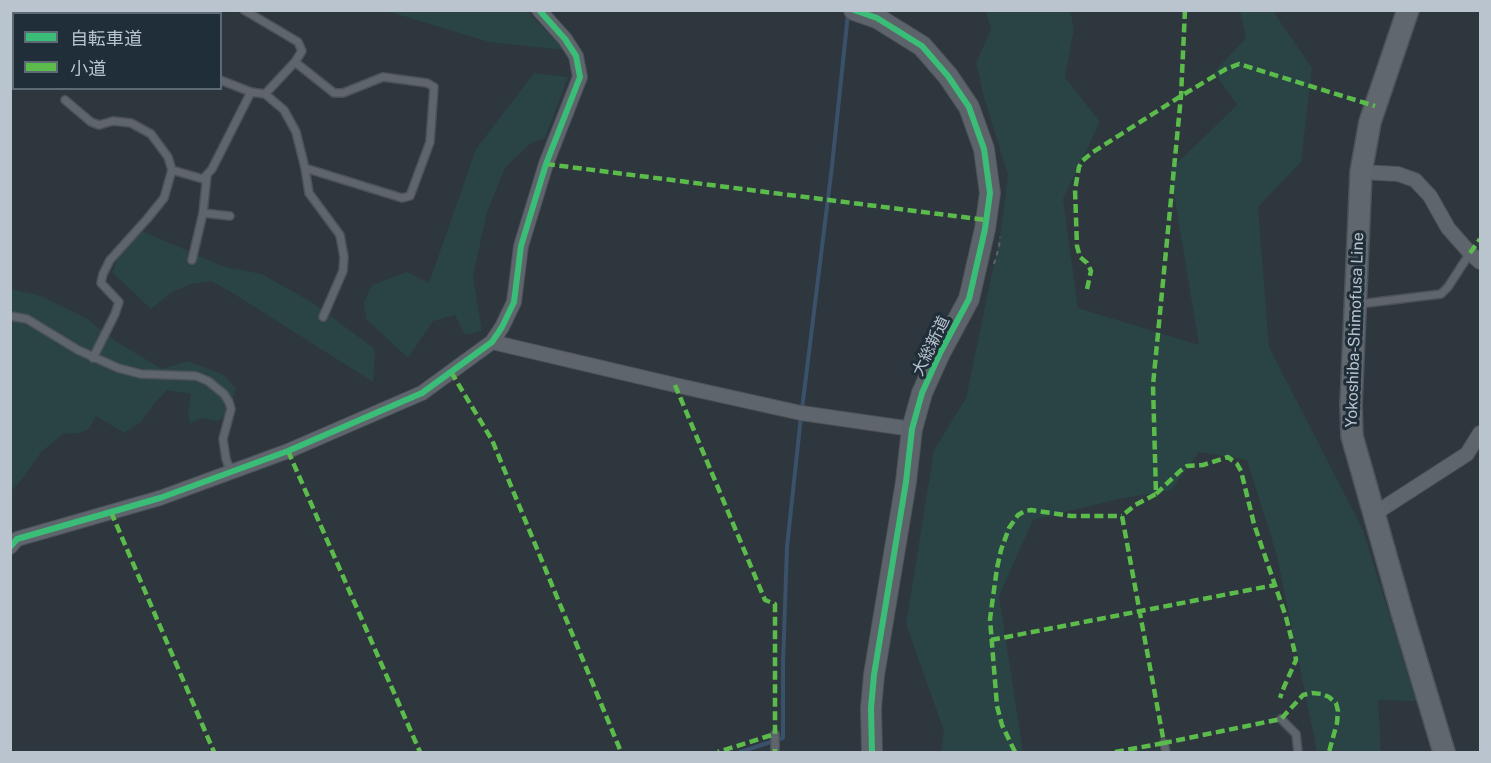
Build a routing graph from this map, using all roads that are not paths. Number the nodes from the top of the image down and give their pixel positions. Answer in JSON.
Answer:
{"nodes":[{"id":1,"x":244,"y":10,"type":"edge"},
{"id":2,"x":539,"y":10,"type":"edge"},
{"id":3,"x":854,"y":10,"type":"edge"},
{"id":4,"x":1408,"y":10,"type":"edge"},
{"id":5,"x":295,"y":62,"type":"junction"},
{"id":6,"x":222,"y":81,"type":"edge"},
{"id":7,"x":251,"y":92,"type":"junction"},
{"id":8,"x":265,"y":94,"type":"junction"},
{"id":9,"x":65,"y":100,"type":"dead end"},
{"id":10,"x":305,"y":168,"type":"junction"},
{"id":11,"x":172,"y":170,"type":"junction"},
{"id":12,"x":1361,"y":172,"type":"junction"},
{"id":13,"x":207,"y":175,"type":"junction"},
{"id":14,"x":203,"y":213,"type":"junction"},
{"id":15,"x":230,"y":216,"type":"dead end"},
{"id":16,"x":1475,"y":258,"type":"edge"},
{"id":17,"x":192,"y":260,"type":"dead end"},
{"id":18,"x":1355,"y":304,"type":"junction"},
{"id":19,"x":10,"y":316,"type":"edge"},
{"id":20,"x":322,"y":318,"type":"dead end"},
{"id":21,"x":492,"y":342,"type":"junction"},
{"id":22,"x":93,"y":358,"type":"junction"},
{"id":23,"x":912,"y":429,"type":"junction"},
{"id":24,"x":1480,"y":433,"type":"edge"},
{"id":25,"x":231,"y":472,"type":"junction"},
{"id":26,"x":1374,"y":514,"type":"junction"},
{"id":27,"x":10,"y":547,"type":"edge"},
{"id":28,"x":1281,"y":719,"type":"dead end"},
{"id":29,"x":775,"y":735,"type":"dead end"},
{"id":30,"x":1164,"y":743,"type":"dead end"},
{"id":31,"x":775,"y":749,"type":"dead end"},
{"id":32,"x":872,"y":753,"type":"edge"},
{"id":33,"x":1166,"y":753,"type":"edge"},
{"id":34,"x":1298,"y":753,"type":"edge"},
{"id":35,"x":1444,"y":753,"type":"edge"}],
"edges":[{"from":1,"to":5,"type":"lane"},
{"from":2,"to":21,"type":"street"},
{"from":3,"to":23,"type":"street","name":"大総新道"},
{"from":4,"to":12,"type":"main road","name":"Yokoshiba-Shimofusa Line"},
{"from":5,"to":8,"type":"lane"},
{"from":5,"to":10,"type":"lane"},
{"from":6,"to":7,"type":"lane"},
{"from":7,"to":8,"type":"lane"},
{"from":7,"to":13,"type":"lane"},
{"from":8,"to":10,"type":"lane"},
{"from":9,"to":11,"type":"lane"},
{"from":10,"to":20,"type":"lane"},
{"from":11,"to":13,"type":"lane"},
{"from":11,"to":22,"type":"lane"},
{"from":12,"to":16,"type":"street"},
{"from":12,"to":18,"type":"main road","name":"Yokoshiba-Shimofusa Line"},
{"from":13,"to":14,"type":"lane"},
{"from":14,"to":15,"type":"lane"},
{"from":14,"to":17,"type":"lane"},
{"from":16,"to":18,"type":"lane"},
{"from":18,"to":26,"type":"main road","name":"Yokoshiba-Shimofusa Line"},
{"from":19,"to":22,"type":"lane"},
{"from":21,"to":23,"type":"street"},
{"from":21,"to":25,"type":"street"},
{"from":22,"to":25,"type":"lane"},
{"from":23,"to":32,"type":"street","name":"大総新道"},
{"from":24,"to":26,"type":"street"},
{"from":25,"to":27,"type":"street"},
{"from":26,"to":35,"type":"main road","name":"Yokoshiba-Shimofusa Line"},
{"from":28,"to":34,"type":"lane"},
{"from":29,"to":31,"type":"lane"},
{"from":30,"to":33,"type":"lane"}]}
